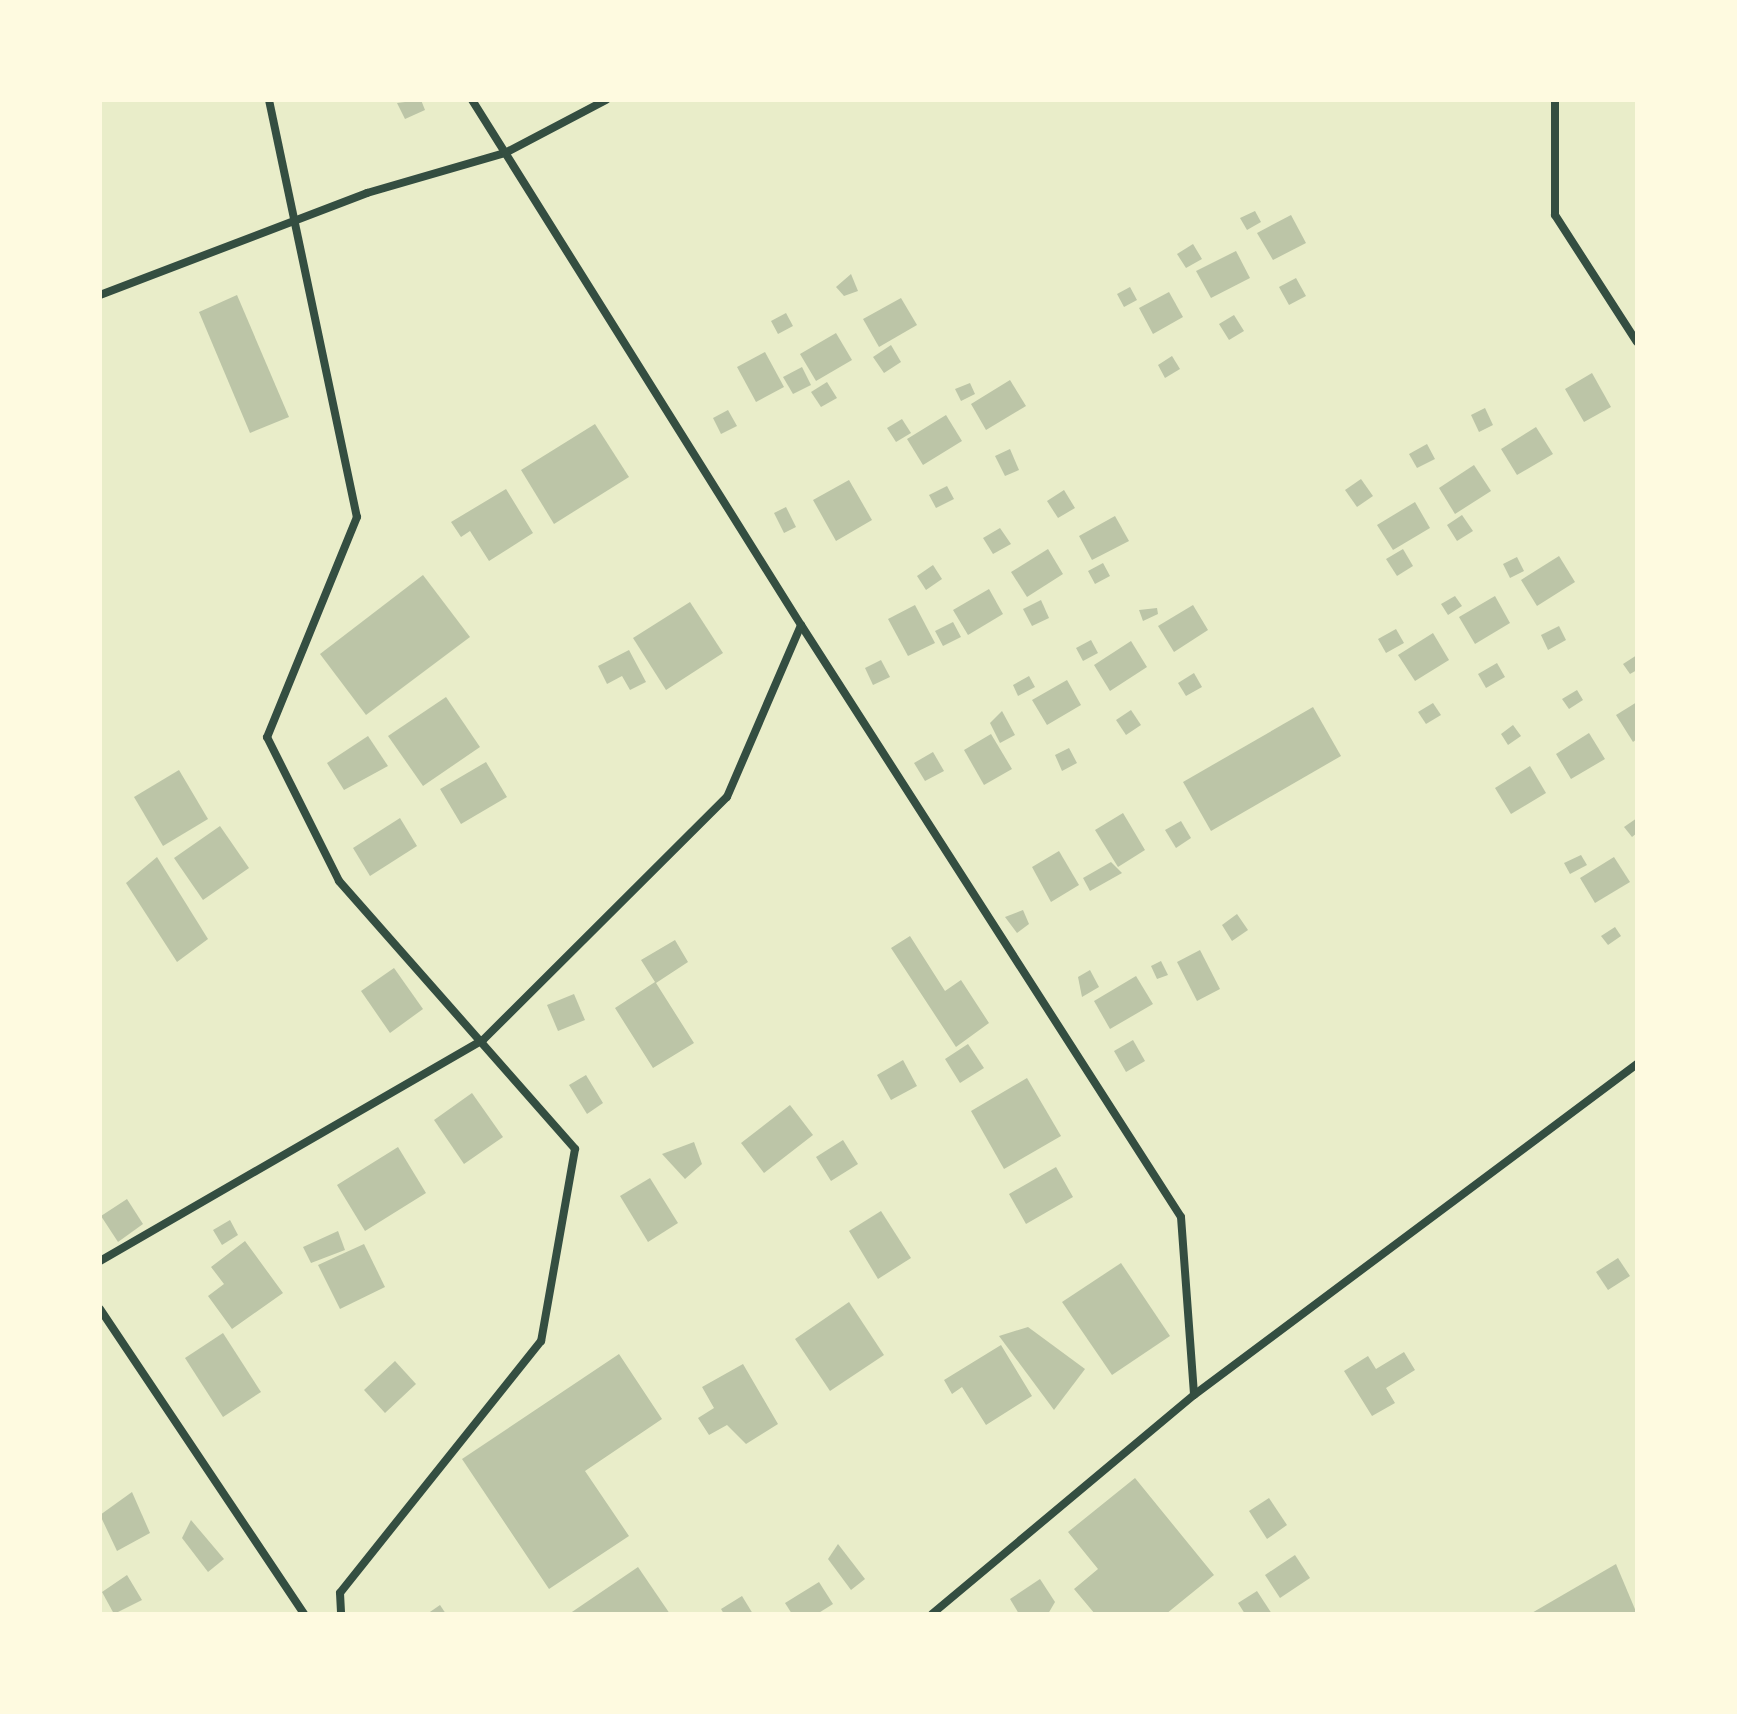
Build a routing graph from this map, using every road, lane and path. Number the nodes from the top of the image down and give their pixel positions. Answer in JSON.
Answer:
{"nodes":[{"id":1,"x":269,"y":100,"type":"edge"},
{"id":2,"x":472,"y":100,"type":"edge"},
{"id":3,"x":606,"y":100,"type":"edge"},
{"id":4,"x":1555,"y":100,"type":"edge"},
{"id":5,"x":505,"y":153,"type":"junction"},
{"id":6,"x":300,"y":219,"type":"junction"},
{"id":7,"x":100,"y":295,"type":"edge"},
{"id":8,"x":1637,"y":342,"type":"edge"},
{"id":9,"x":801,"y":625,"type":"junction"},
{"id":10,"x":483,"y":1040,"type":"junction"},
{"id":11,"x":1637,"y":1064,"type":"edge"},
{"id":12,"x":100,"y":1261,"type":"edge"},
{"id":13,"x":100,"y":1309,"type":"edge"},
{"id":14,"x":1194,"y":1395,"type":"junction"},
{"id":15,"x":304,"y":1614,"type":"edge"},
{"id":16,"x":341,"y":1614,"type":"edge"},
{"id":17,"x":932,"y":1614,"type":"edge"}],
"edges":[{"from":1,"to":6,"type":"street"},
{"from":2,"to":5,"type":"street"},
{"from":3,"to":5,"type":"street"},
{"from":4,"to":8,"type":"street"},
{"from":5,"to":6,"type":"street"},
{"from":5,"to":9,"type":"street"},
{"from":6,"to":7,"type":"street"},
{"from":6,"to":10,"type":"street"},
{"from":9,"to":10,"type":"street"},
{"from":9,"to":14,"type":"street"},
{"from":10,"to":12,"type":"street"},
{"from":10,"to":16,"type":"street"},
{"from":11,"to":14,"type":"street"},
{"from":13,"to":15,"type":"street"},
{"from":14,"to":17,"type":"street"}]}
